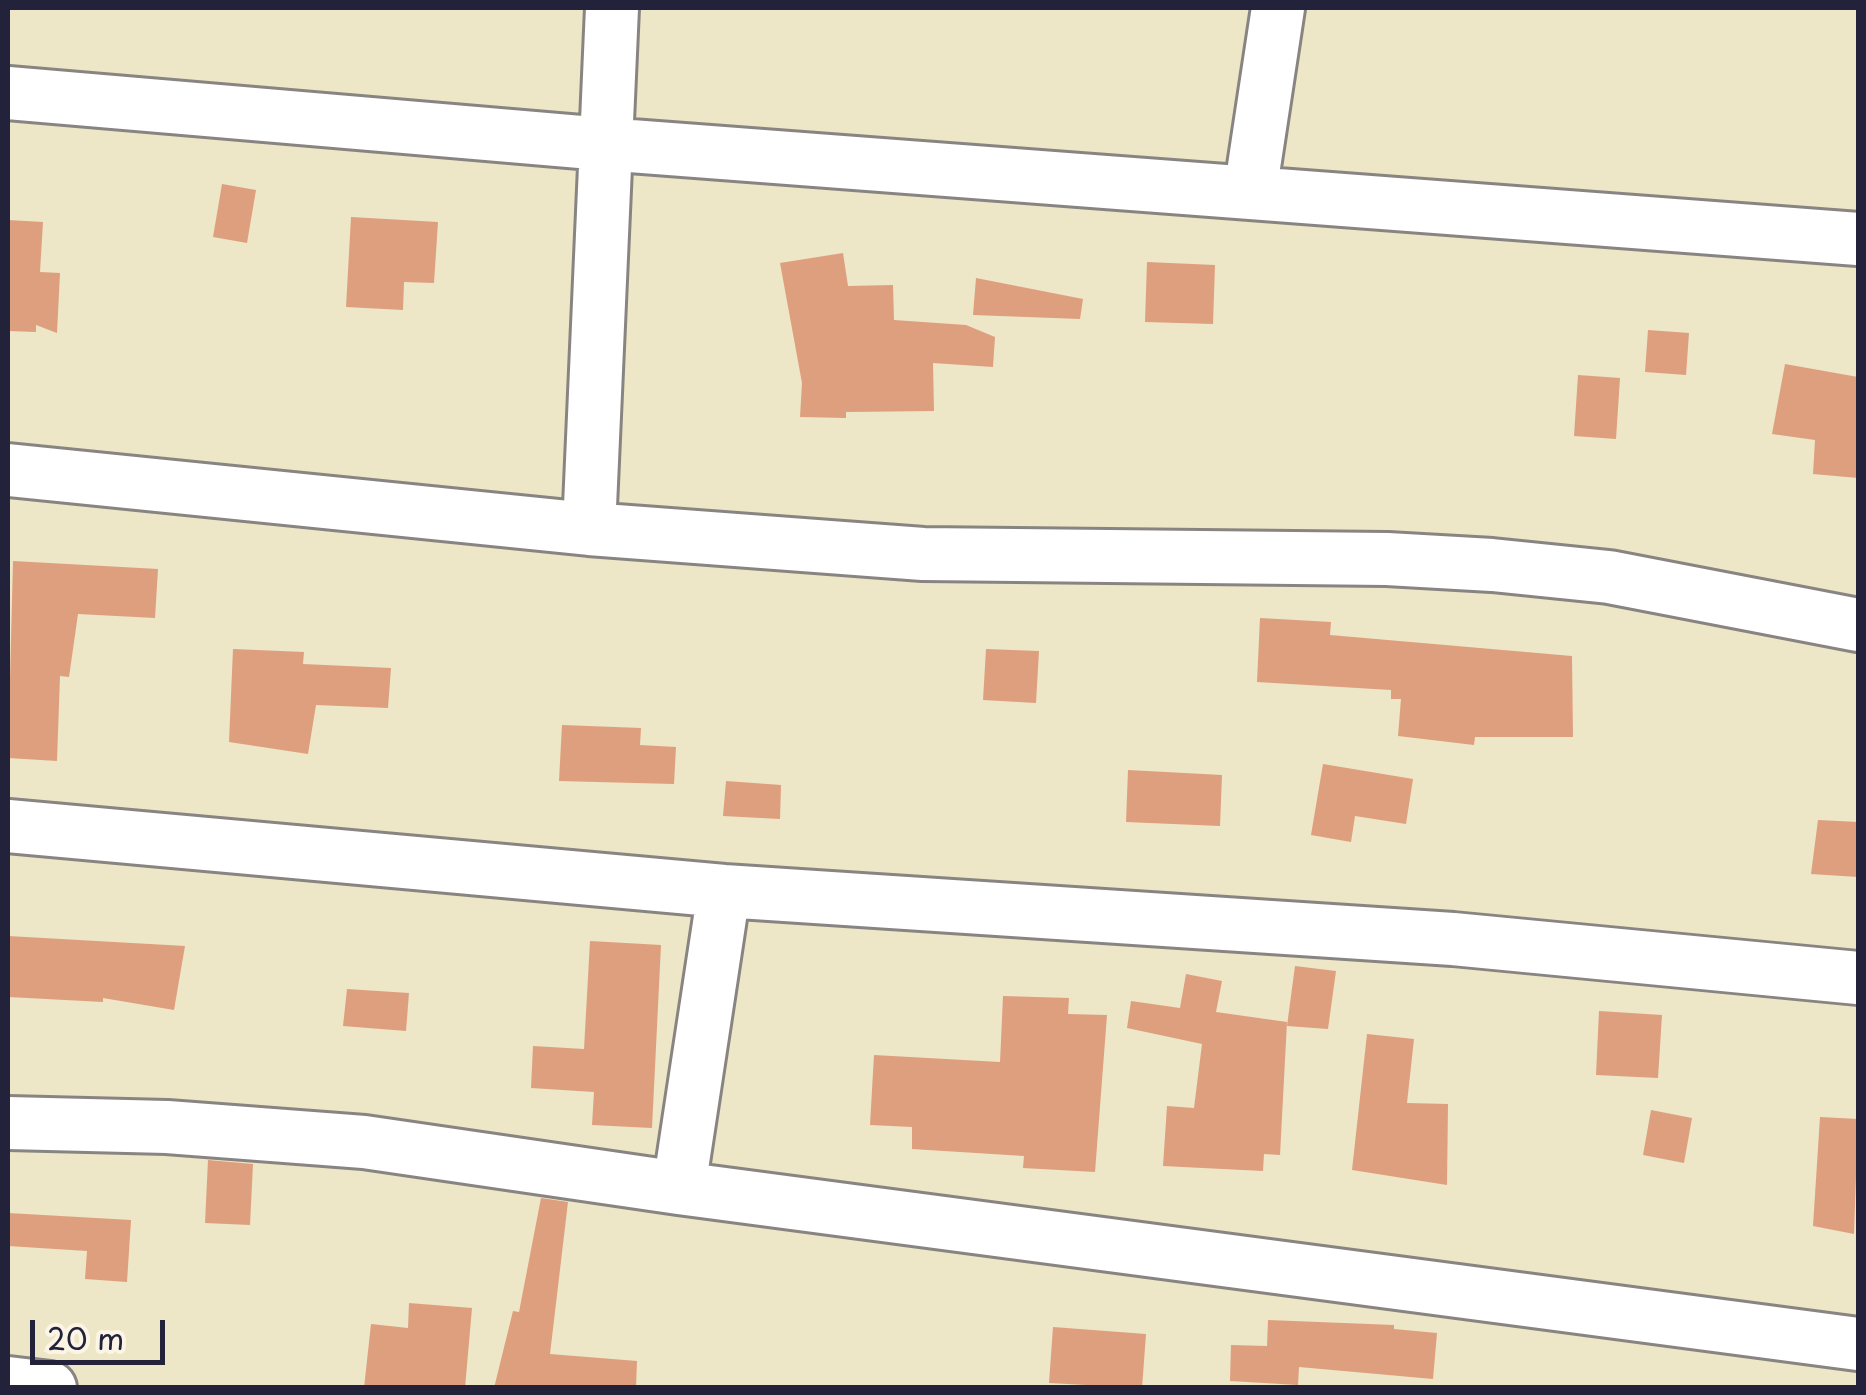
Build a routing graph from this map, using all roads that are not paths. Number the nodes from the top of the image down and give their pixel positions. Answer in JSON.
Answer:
{"nodes":[{"id":1,"x":612,"y":8,"type":"edge"},
{"id":2,"x":1278,"y":8,"type":"edge"},
{"id":3,"x":8,"y":93,"type":"edge"},
{"id":4,"x":604,"y":144,"type":"junction"},
{"id":5,"x":1250,"y":193,"type":"junction"},
{"id":6,"x":1858,"y":239,"type":"edge"},
{"id":7,"x":8,"y":470,"type":"edge"},
{"id":8,"x":589,"y":529,"type":"junction"},
{"id":9,"x":1858,"y":625,"type":"edge"},
{"id":10,"x":8,"y":826,"type":"edge"},
{"id":11,"x":724,"y":891,"type":"junction"},
{"id":12,"x":1858,"y":978,"type":"edge"},
{"id":13,"x":8,"y":1123,"type":"edge"},
{"id":14,"x":679,"y":1188,"type":"junction"},
{"id":15,"x":1858,"y":1344,"type":"edge"},
{"id":16,"x":8,"y":1383,"type":"edge"},
{"id":17,"x":50,"y":1388,"type":"edge"}],
"edges":[{"from":1,"to":4,"type":"street"},
{"from":2,"to":5,"type":"street"},
{"from":3,"to":4,"type":"street"},
{"from":4,"to":5,"type":"street"},
{"from":4,"to":8,"type":"street"},
{"from":5,"to":6,"type":"street"},
{"from":7,"to":8,"type":"street"},
{"from":8,"to":9,"type":"street"},
{"from":10,"to":11,"type":"street"},
{"from":11,"to":12,"type":"street"},
{"from":11,"to":14,"type":"street"},
{"from":13,"to":14,"type":"street"},
{"from":14,"to":15,"type":"street"},
{"from":16,"to":17,"type":"street"}]}
